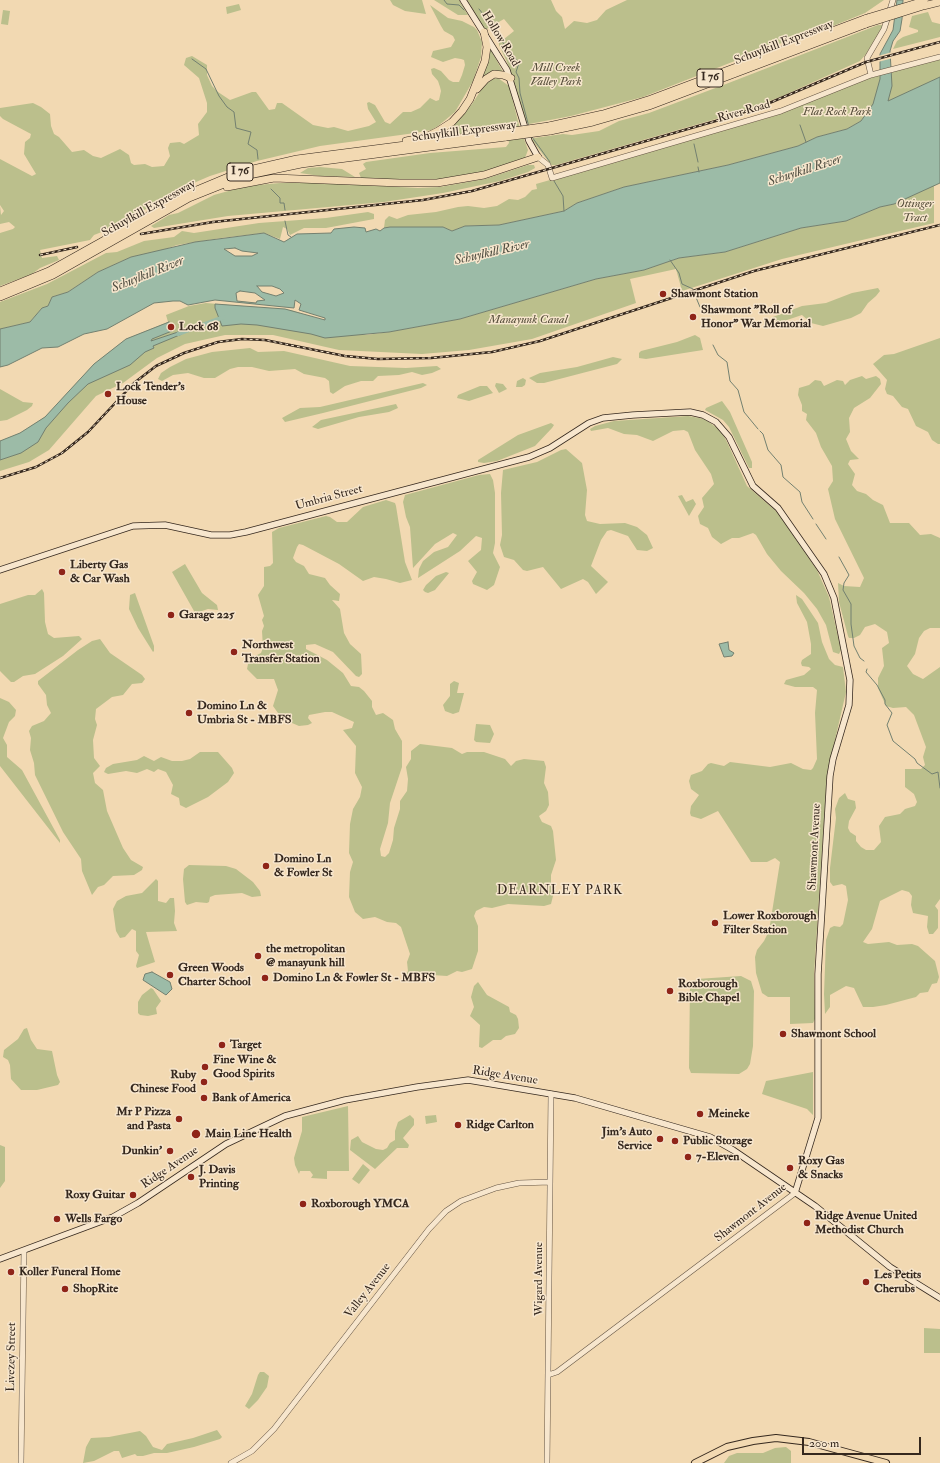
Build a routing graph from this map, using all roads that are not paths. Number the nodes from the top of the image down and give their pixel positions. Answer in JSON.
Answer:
{"nodes":[{"id":1,"x":463,"y":0,"type":"edge"},
{"id":2,"x":893,"y":0,"type":"edge"},
{"id":3,"x":924,"y":2,"type":"edge"},
{"id":4,"x":940,"y":2,"type":"edge"},
{"id":5,"x":484,"y":32,"type":"junction"},
{"id":6,"x":940,"y":57,"type":"edge"},
{"id":7,"x":871,"y":75,"type":"junction"},
{"id":8,"x":510,"y":78,"type":"junction"},
{"id":9,"x":470,"y":99,"type":"junction"},
{"id":10,"x":506,"y":135,"type":"junction"},
{"id":11,"x":351,"y":152,"type":"junction"},
{"id":12,"x":538,"y":157,"type":"junction"},
{"id":13,"x":552,"y":178,"type":"joint"},
{"id":14,"x":203,"y":192,"type":"junction"},
{"id":15,"x":0,"y":291,"type":"edge"},
{"id":16,"x":0,"y":297,"type":"edge"},
{"id":17,"x":773,"y":502,"type":"joint"},
{"id":18,"x":0,"y":570,"type":"edge"},
{"id":19,"x":551,"y":1094,"type":"junction"},
{"id":20,"x":550,"y":1182,"type":"junction"},
{"id":21,"x":795,"y":1193,"type":"junction"},
{"id":22,"x":24,"y":1251,"type":"junction"},
{"id":23,"x":0,"y":1259,"type":"edge"},
{"id":24,"x":940,"y":1298,"type":"edge"},
{"id":25,"x":548,"y":1375,"type":"junction"},
{"id":26,"x":21,"y":1463,"type":"edge"},
{"id":27,"x":231,"y":1463,"type":"edge"},
{"id":28,"x":547,"y":1463,"type":"edge"},
{"id":29,"x":696,"y":1463,"type":"edge"},
{"id":30,"x":886,"y":1463,"type":"edge"}],
"edges":[{"from":1,"to":5,"type":"main road","name":"Hollow Road"},
{"from":2,"to":7,"type":"street"},
{"from":3,"to":4,"type":"highway","name":"Schuylkill Expressway","number":"I 76"},
{"from":3,"to":10,"type":"highway","name":"Schuylkill Expressway","number":"I 76","bridge":true},
{"from":5,"to":8,"type":"main road","name":"Hollow Road"},
{"from":5,"to":9,"type":"highway"},
{"from":6,"to":7,"type":"street","name":"River Road"},
{"from":7,"to":13,"type":"street","name":"River Road"},
{"from":8,"to":9,"type":"highway"},
{"from":8,"to":12,"type":"main road","name":"Hollow Road"},
{"from":9,"to":11,"type":"highway"},
{"from":10,"to":11,"type":"highway","name":"Schuylkill Expressway","number":"I 76"},
{"from":10,"to":14,"type":"highway","name":"Schuylkill Expressway","number":"I 76"},
{"from":11,"to":15,"type":"highway","name":"Schuylkill Expressway","number":"I 76"},
{"from":12,"to":13,"type":"street","name":"Hollow Road"},
{"from":12,"to":14,"type":"highway"},
{"from":14,"to":16,"type":"highway","name":"Schuylkill Expressway","number":"I 76"},
{"from":17,"to":18,"type":"main road","name":"Umbria Street"},
{"from":17,"to":21,"type":"main road","name":"Shawmont Avenue"},
{"from":19,"to":20,"type":"street","name":"Wigard Avenue"},
{"from":19,"to":21,"type":"main road","name":"Ridge Avenue"},
{"from":19,"to":22,"type":"main road","name":"Ridge Avenue"},
{"from":20,"to":25,"type":"street","name":"Wigard Avenue"},
{"from":20,"to":27,"type":"street","name":"Valley Avenue"},
{"from":21,"to":24,"type":"main road","name":"Ridge Avenue"},
{"from":21,"to":25,"type":"street","name":"Shawmont Avenue"},
{"from":22,"to":23,"type":"main road","name":"Ridge Avenue"},
{"from":22,"to":26,"type":"street","name":"Livezey Street"},
{"from":25,"to":28,"type":"street","name":"Wigard Avenue"},
{"from":29,"to":30,"type":"main road"}]}
